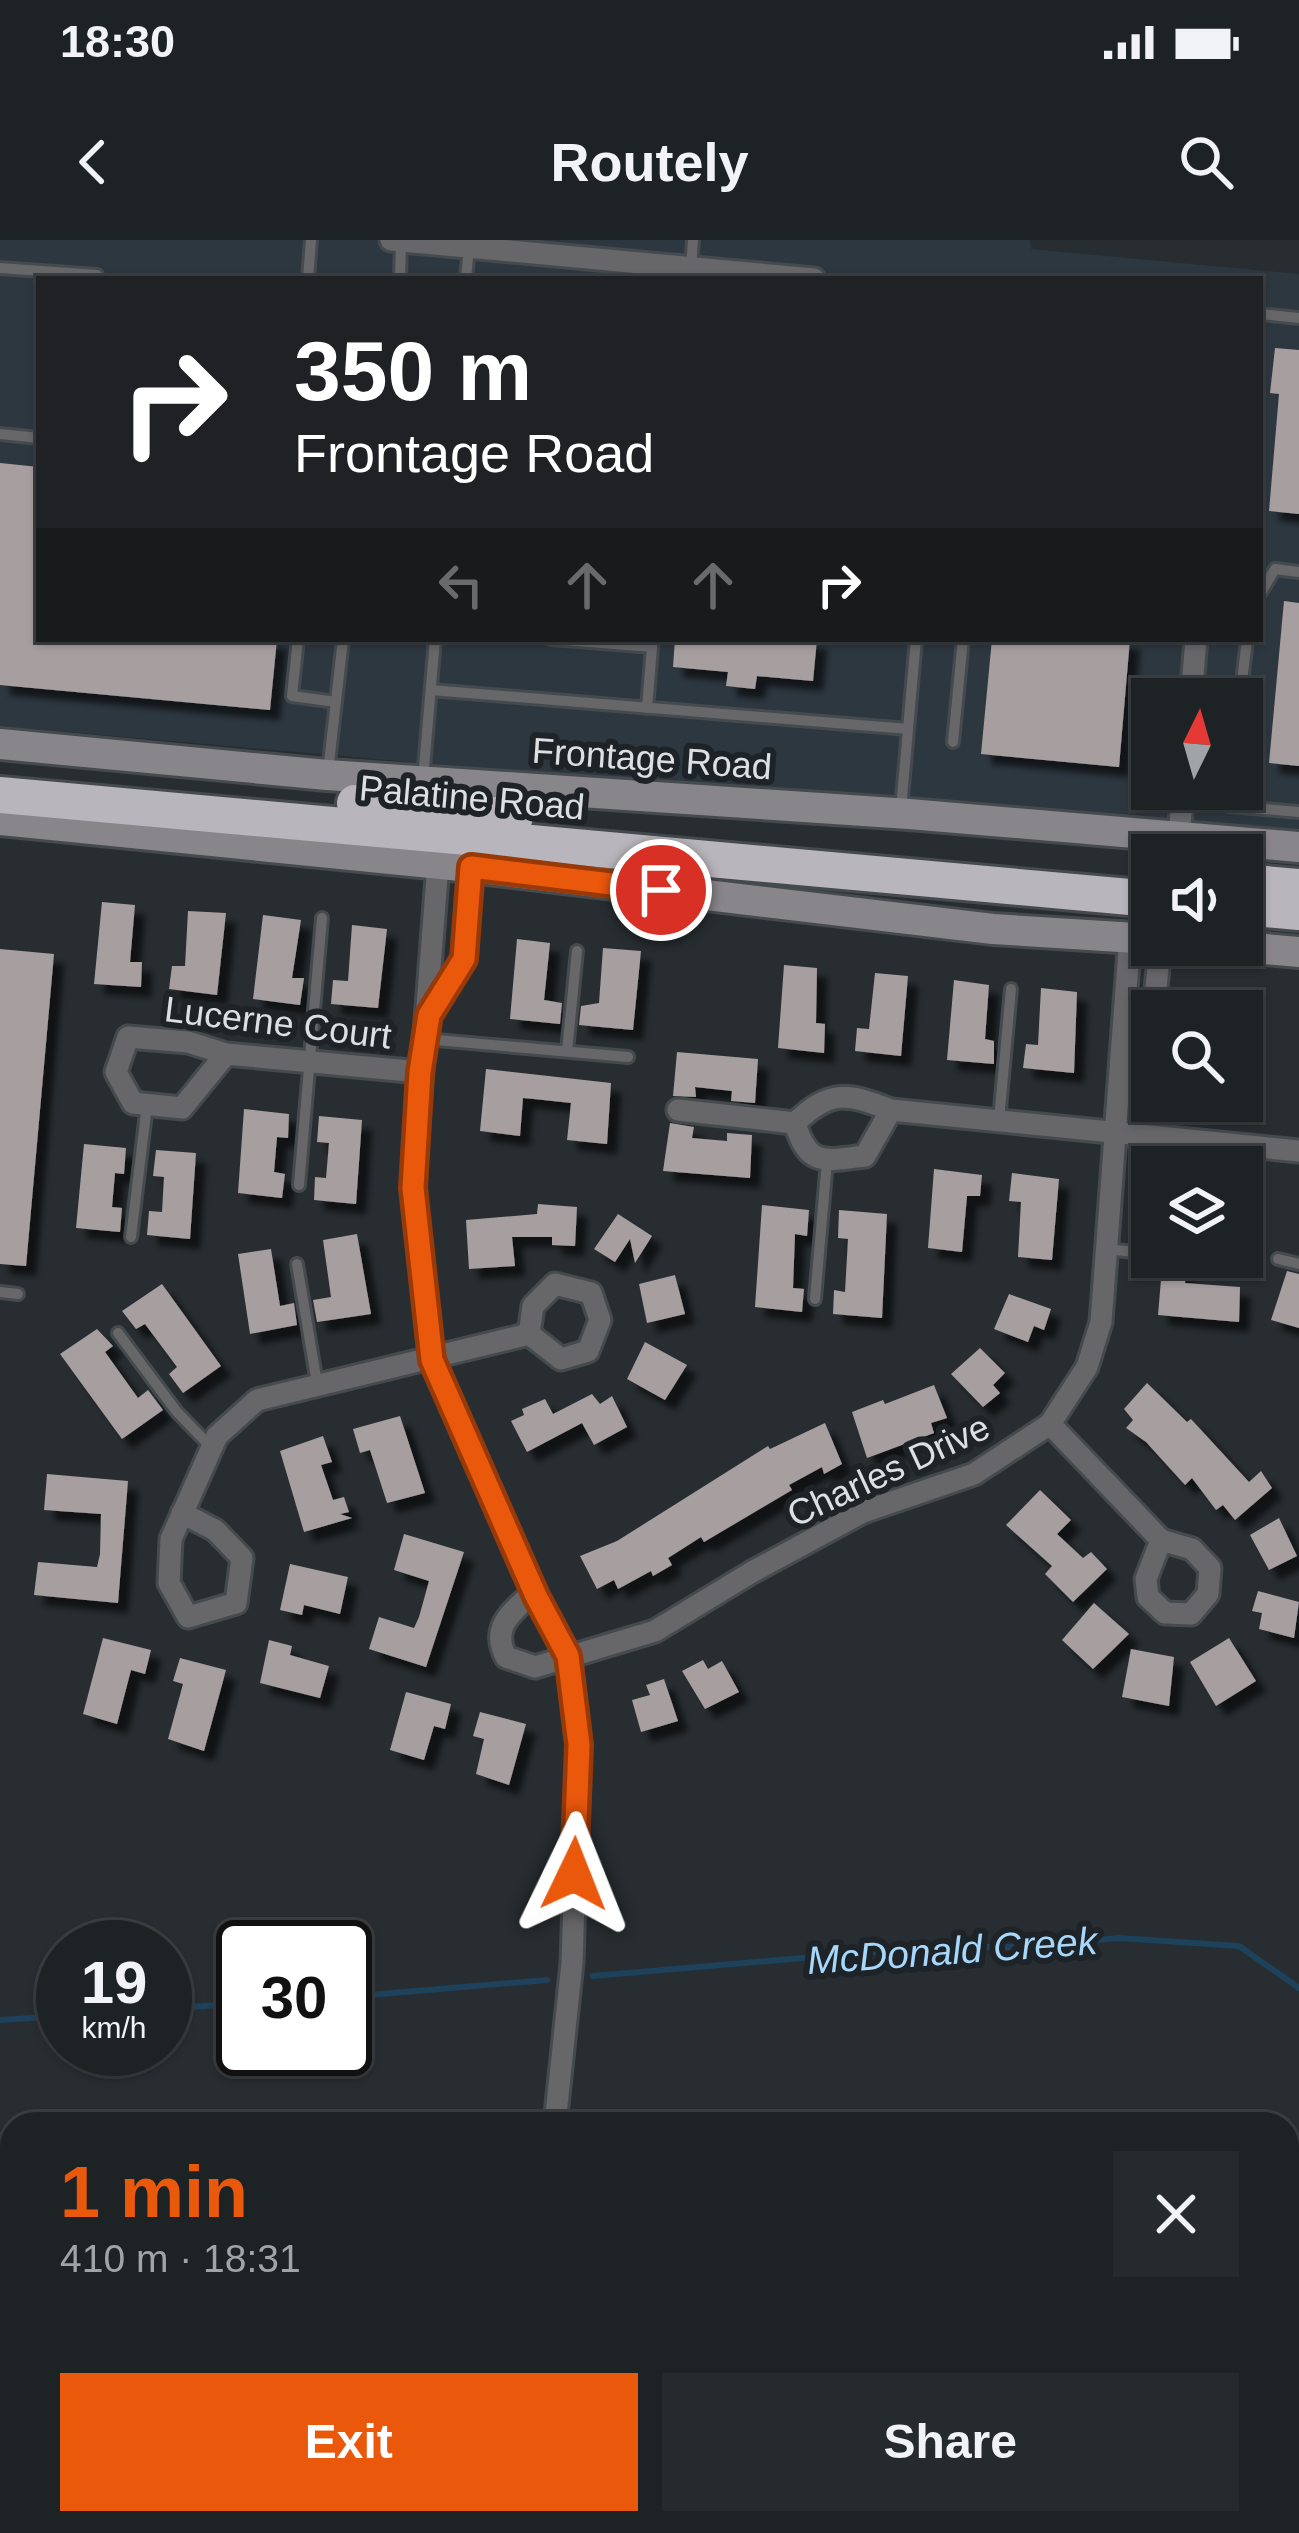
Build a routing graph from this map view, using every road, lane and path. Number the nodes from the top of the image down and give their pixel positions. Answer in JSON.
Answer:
{"nodes":[{"id":1,"x":311,"y":240,"type":"edge"},
{"id":2,"x":391,"y":240,"type":"edge"},
{"id":3,"x":401,"y":240,"type":"edge"},
{"id":4,"x":694,"y":240,"type":"edge"},
{"id":5,"x":446,"y":242,"type":"edge"},
{"id":6,"x":469,"y":247,"type":"junction"},
{"id":7,"x":0,"y":268,"type":"edge"},
{"id":8,"x":691,"y":268,"type":"junction"},
{"id":9,"x":97,"y":276,"type":"edge"},
{"id":10,"x":308,"y":276,"type":"edge"},
{"id":11,"x":400,"y":276,"type":"edge"},
{"id":12,"x":466,"y":276,"type":"edge"},
{"id":13,"x":780,"y":276,"type":"edge"},
{"id":14,"x":1263,"y":314,"type":"edge"},
{"id":15,"x":1299,"y":318,"type":"edge"},
{"id":16,"x":0,"y":434,"type":"edge"},
{"id":17,"x":36,"y":438,"type":"edge"},
{"id":18,"x":1299,"y":572,"type":"edge"},
{"id":19,"x":1263,"y":589,"type":"edge"},
{"id":20,"x":298,"y":642,"type":"edge"},
{"id":21,"x":343,"y":642,"type":"edge"},
{"id":22,"x":435,"y":642,"type":"edge"},
{"id":23,"x":590,"y":642,"type":"edge"},
{"id":24,"x":916,"y":642,"type":"edge"},
{"id":25,"x":963,"y":642,"type":"edge"},
{"id":26,"x":1196,"y":642,"type":"edge"},
{"id":27,"x":1246,"y":642,"type":"edge"},
{"id":28,"x":1193,"y":678,"type":"edge"},
{"id":29,"x":1242,"y":678,"type":"edge"},
{"id":30,"x":431,"y":690,"type":"junction"},
{"id":31,"x":335,"y":701,"type":"junction"},
{"id":32,"x":646,"y":708,"type":"junction"},
{"id":33,"x":908,"y":729,"type":"junction"},
{"id":34,"x":953,"y":742,"type":"dead end"},
{"id":35,"x":0,"y":744,"type":"edge"},
{"id":36,"x":0,"y":770,"type":"edge"},
{"id":37,"x":327,"y":776,"type":"junction"},
{"id":38,"x":423,"y":782,"type":"junction"},
{"id":39,"x":0,"y":795,"type":"edge"},
{"id":40,"x":1263,"y":809,"type":"edge"},
{"id":41,"x":1299,"y":812,"type":"edge"},
{"id":42,"x":900,"y":813,"type":"junction"},
{"id":43,"x":0,"y":820,"type":"edge"},
{"id":44,"x":1144,"y":834,"type":"edge"},
{"id":45,"x":1263,"y":844,"type":"edge"},
{"id":46,"x":1299,"y":847,"type":"edge"},
{"id":47,"x":438,"y":864,"type":"junction"},
{"id":48,"x":471,"y":867,"type":"junction"},
{"id":49,"x":1131,"y":872,"type":"edge"},
{"id":50,"x":1263,"y":884,"type":"edge"},
{"id":51,"x":1299,"y":887,"type":"edge"},
{"id":52,"x":1131,"y":897,"type":"edge"},
{"id":53,"x":1263,"y":909,"type":"edge"},
{"id":54,"x":1299,"y":912,"type":"edge"},
{"id":55,"x":322,"y":918,"type":"dead end"},
{"id":56,"x":1131,"y":939,"type":"edge"},
{"id":57,"x":1263,"y":949,"type":"edge"},
{"id":58,"x":577,"y":952,"type":"dead end"},
{"id":59,"x":1299,"y":952,"type":"edge"},
{"id":60,"x":1142,"y":966,"type":"edge"},
{"id":61,"x":1011,"y":989,"type":"dead end"},
{"id":62,"x":429,"y":1015,"type":"junction"},
{"id":63,"x":425,"y":1039,"type":"junction"},
{"id":64,"x":567,"y":1051,"type":"junction"},
{"id":65,"x":226,"y":1054,"type":"junction"},
{"id":66,"x":628,"y":1057,"type":"dead end"},
{"id":67,"x":310,"y":1062,"type":"junction"},
{"id":68,"x":420,"y":1072,"type":"junction"},
{"id":69,"x":1131,"y":1072,"type":"edge"},
{"id":70,"x":1120,"y":1090,"type":"junction"},
{"id":71,"x":146,"y":1105,"type":"junction"},
{"id":72,"x":677,"y":1110,"type":"dead end"},
{"id":73,"x":891,"y":1110,"type":"junction"},
{"id":74,"x":999,"y":1120,"type":"junction"},
{"id":75,"x":795,"y":1123,"type":"junction"},
{"id":76,"x":1115,"y":1132,"type":"junction"},
{"id":77,"x":1299,"y":1151,"type":"edge"},
{"id":78,"x":827,"y":1161,"type":"junction"},
{"id":79,"x":299,"y":1185,"type":"dead end"},
{"id":80,"x":131,"y":1237,"type":"dead end"},
{"id":81,"x":1107,"y":1250,"type":"junction"},
{"id":82,"x":1131,"y":1252,"type":"edge"},
{"id":83,"x":1278,"y":1259,"type":"dead end"},
{"id":84,"x":297,"y":1264,"type":"dead end"},
{"id":85,"x":1299,"y":1264,"type":"edge"},
{"id":86,"x":0,"y":1292,"type":"edge"},
{"id":87,"x":18,"y":1294,"type":"dead end"},
{"id":88,"x":815,"y":1299,"type":"dead end"},
{"id":89,"x":118,"y":1334,"type":"dead end"},
{"id":90,"x":529,"y":1334,"type":"dead end"},
{"id":91,"x":432,"y":1360,"type":"junction"},
{"id":92,"x":317,"y":1383,"type":"junction"},
{"id":93,"x":1050,"y":1424,"type":"junction"},
{"id":94,"x":212,"y":1448,"type":"junction"},
{"id":95,"x":182,"y":1513,"type":"junction"},
{"id":96,"x":1161,"y":1540,"type":"junction"},
{"id":97,"x":534,"y":1591,"type":"junction"},
{"id":98,"x":568,"y":1656,"type":"junction"},
{"id":99,"x":556,"y":2112,"type":"edge"}],
"edges":[{"from":1,"to":10,"type":"lane"},
{"from":2,"to":3,"type":"street"},
{"from":3,"to":5,"type":"street"},
{"from":3,"to":11,"type":"lane"},
{"from":4,"to":8,"type":"lane"},
{"from":5,"to":6,"type":"street"},
{"from":6,"to":8,"type":"street"},
{"from":6,"to":12,"type":"lane"},
{"from":7,"to":9,"type":"lane"},
{"from":8,"to":13,"type":"street"},
{"from":14,"to":15,"type":"lane"},
{"from":16,"to":17,"type":"lane"},
{"from":18,"to":19,"type":"lane"},
{"from":20,"to":31,"type":"lane"},
{"from":21,"to":31,"type":"lane"},
{"from":22,"to":30,"type":"lane"},
{"from":23,"to":32,"type":"lane"},
{"from":24,"to":33,"type":"lane"},
{"from":25,"to":34,"type":"lane"},
{"from":26,"to":28,"type":"street"},
{"from":27,"to":29,"type":"lane"},
{"from":30,"to":32,"type":"lane"},
{"from":30,"to":38,"type":"lane"},
{"from":31,"to":37,"type":"lane"},
{"from":32,"to":33,"type":"lane"},
{"from":33,"to":42,"type":"lane"},
{"from":35,"to":37,"type":"street","name":"Frontage Road"},
{"from":36,"to":49,"type":"highway","name":"Palatine Road"},
{"from":37,"to":38,"type":"street","name":"Frontage Road"},
{"from":38,"to":42,"type":"street","name":"Frontage Road"},
{"from":39,"to":52,"type":"highway","name":"Palatine Road"},
{"from":40,"to":41,"type":"lane"},
{"from":42,"to":44,"type":"street","name":"Frontage Road"},
{"from":43,"to":47,"type":"street"},
{"from":45,"to":46,"type":"street","name":"Frontage Road"},
{"from":47,"to":48,"type":"street"},
{"from":47,"to":62,"type":"street"},
{"from":48,"to":56,"type":"street"},
{"from":48,"to":62,"type":"street"},
{"from":50,"to":51,"type":"highway"},
{"from":53,"to":54,"type":"highway"},
{"from":55,"to":67,"type":"lane"},
{"from":57,"to":59,"type":"street"},
{"from":58,"to":64,"type":"lane"},
{"from":60,"to":70,"type":"street","name":"Charles Drive"},
{"from":61,"to":74,"type":"lane"},
{"from":62,"to":63,"type":"street"},
{"from":63,"to":64,"type":"lane"},
{"from":63,"to":68,"type":"street"},
{"from":64,"to":66,"type":"lane"},
{"from":65,"to":67,"type":"street","name":"Lucerne Court"},
{"from":65,"to":71,"type":"street"},
{"from":65,"to":71,"type":"street","name":"Lucerne Court"},
{"from":67,"to":68,"type":"street","name":"Lucerne Court"},
{"from":67,"to":79,"type":"lane"},
{"from":68,"to":91,"type":"street"},
{"from":69,"to":70,"type":"street","name":"Charles Drive"},
{"from":70,"to":76,"type":"street","name":"Charles Drive"},
{"from":71,"to":80,"type":"lane"},
{"from":72,"to":75,"type":"street"},
{"from":73,"to":74,"type":"street"},
{"from":73,"to":75,"type":"street"},
{"from":73,"to":78,"type":"street"},
{"from":74,"to":76,"type":"street"},
{"from":75,"to":78,"type":"street"},
{"from":76,"to":77,"type":"street"},
{"from":76,"to":81,"type":"street","name":"Charles Drive"},
{"from":78,"to":88,"type":"lane"},
{"from":81,"to":82,"type":"lane"},
{"from":81,"to":93,"type":"street","name":"Charles Drive"},
{"from":83,"to":85,"type":"lane"},
{"from":84,"to":92,"type":"lane"},
{"from":86,"to":87,"type":"lane"},
{"from":89,"to":94,"type":"lane"},
{"from":90,"to":91,"type":"street"},
{"from":91,"to":92,"type":"street"},
{"from":91,"to":97,"type":"street"},
{"from":92,"to":94,"type":"street"},
{"from":93,"to":96,"type":"street"},
{"from":93,"to":98,"type":"street","name":"Charles Drive"},
{"from":94,"to":95,"type":"street"},
{"from":95,"to":95,"type":"street"},
{"from":96,"to":96,"type":"street"},
{"from":97,"to":98,"type":"street"},
{"from":97,"to":98,"type":"street","name":"Charles Drive"},
{"from":98,"to":99,"type":"street"}]}
